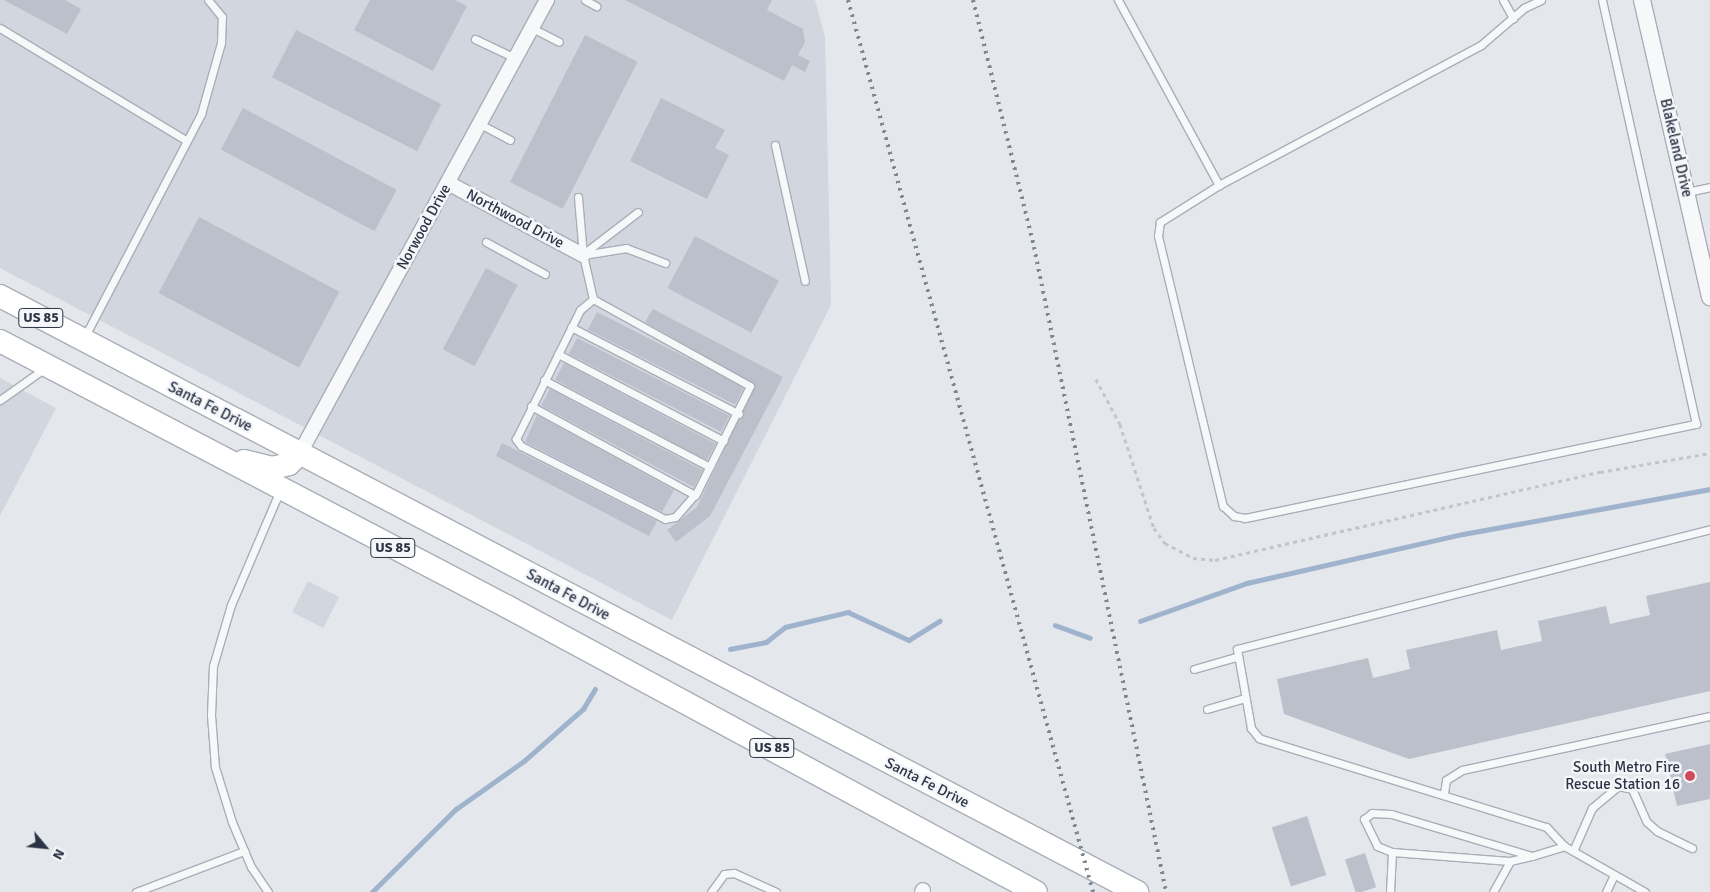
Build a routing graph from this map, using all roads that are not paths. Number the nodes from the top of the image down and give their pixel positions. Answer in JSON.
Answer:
{"nodes":[{"id":1,"x":208,"y":0,"type":"edge"},
{"id":2,"x":547,"y":0,"type":"edge"},
{"id":3,"x":585,"y":0,"type":"edge"},
{"id":4,"x":1118,"y":0,"type":"edge"},
{"id":5,"x":1503,"y":0,"type":"edge"},
{"id":6,"x":1541,"y":0,"type":"edge"},
{"id":7,"x":1602,"y":0,"type":"edge"},
{"id":8,"x":1642,"y":0,"type":"edge"},
{"id":9,"x":596,"y":6,"type":"dead end"},
{"id":10,"x":1513,"y":18,"type":"junction"},
{"id":11,"x":0,"y":28,"type":"edge"},
{"id":12,"x":532,"y":28,"type":"junction"},
{"id":13,"x":475,"y":39,"type":"dead end"},
{"id":14,"x":560,"y":42,"type":"dead end"},
{"id":15,"x":515,"y":58,"type":"junction"},
{"id":16,"x":480,"y":124,"type":"junction"},
{"id":17,"x":510,"y":140,"type":"dead end"},
{"id":18,"x":187,"y":141,"type":"junction"},
{"id":19,"x":775,"y":145,"type":"dead end"},
{"id":20,"x":448,"y":184,"type":"junction"},
{"id":21,"x":1219,"y":185,"type":"junction"},
{"id":22,"x":1710,"y":187,"type":"edge"},
{"id":23,"x":1686,"y":192,"type":"junction"},
{"id":24,"x":578,"y":197,"type":"dead end"},
{"id":25,"x":638,"y":212,"type":"dead end"},
{"id":26,"x":486,"y":242,"type":"dead end"},
{"id":27,"x":583,"y":254,"type":"junction"},
{"id":28,"x":666,"y":263,"type":"dead end"},
{"id":29,"x":545,"y":274,"type":"dead end"},
{"id":30,"x":805,"y":281,"type":"dead end"},
{"id":31,"x":0,"y":296,"type":"edge"},
{"id":32,"x":1710,"y":297,"type":"edge"},
{"id":33,"x":593,"y":300,"type":"junction"},
{"id":34,"x":571,"y":327,"type":"junction"},
{"id":35,"x":0,"y":341,"type":"edge"},
{"id":36,"x":82,"y":341,"type":"junction"},
{"id":37,"x":558,"y":354,"type":"junction"},
{"id":38,"x":47,"y":366,"type":"junction"},
{"id":39,"x":544,"y":380,"type":"junction"},
{"id":40,"x":0,"y":400,"type":"edge"},
{"id":41,"x":531,"y":406,"type":"junction"},
{"id":42,"x":739,"y":414,"type":"junction"},
{"id":43,"x":724,"y":441,"type":"junction"},
{"id":44,"x":212,"y":453,"type":"junction"},
{"id":45,"x":300,"y":453,"type":"junction"},
{"id":46,"x":710,"y":467,"type":"junction"},
{"id":47,"x":281,"y":490,"type":"junction"},
{"id":48,"x":695,"y":495,"type":"junction"},
{"id":49,"x":1710,"y":530,"type":"edge"},
{"id":50,"x":1236,"y":657,"type":"junction"},
{"id":51,"x":1194,"y":669,"type":"dead end"},
{"id":52,"x":1245,"y":698,"type":"junction"},
{"id":53,"x":1207,"y":708,"type":"dead end"},
{"id":54,"x":1710,"y":716,"type":"edge"},
{"id":55,"x":1444,"y":793,"type":"junction"},
{"id":56,"x":1564,"y":846,"type":"junction"},
{"id":57,"x":1692,"y":848,"type":"dead end"},
{"id":58,"x":244,"y":851,"type":"junction"},
{"id":59,"x":1573,"y":851,"type":"junction"},
{"id":60,"x":1392,"y":852,"type":"junction"},
{"id":61,"x":1532,"y":856,"type":"junction"},
{"id":62,"x":1510,"y":861,"type":"junction"},
{"id":63,"x":1614,"y":875,"type":"junction"},
{"id":64,"x":136,"y":892,"type":"edge"},
{"id":65,"x":268,"y":892,"type":"edge"},
{"id":66,"x":711,"y":892,"type":"edge"},
{"id":67,"x":776,"y":892,"type":"edge"},
{"id":68,"x":1036,"y":892,"type":"edge"},
{"id":69,"x":1137,"y":892,"type":"edge"},
{"id":70,"x":1390,"y":892,"type":"edge"},
{"id":71,"x":1493,"y":892,"type":"edge"},
{"id":72,"x":1606,"y":892,"type":"edge"},
{"id":73,"x":1645,"y":892,"type":"edge"}],
"edges":[{"from":1,"to":18,"type":"lane"},
{"from":2,"to":12,"type":"street","name":"Norwood Drive"},
{"from":3,"to":9,"type":"lane"},
{"from":4,"to":21,"type":"lane"},
{"from":5,"to":10,"type":"lane"},
{"from":6,"to":10,"type":"lane"},
{"from":7,"to":21,"type":"lane"},
{"from":8,"to":23,"type":"street","name":"Blakeland Drive"},
{"from":10,"to":21,"type":"lane"},
{"from":11,"to":18,"type":"lane"},
{"from":12,"to":14,"type":"lane"},
{"from":12,"to":15,"type":"street","name":"Norwood Drive"},
{"from":13,"to":15,"type":"lane"},
{"from":15,"to":16,"type":"street","name":"Norwood Drive"},
{"from":16,"to":17,"type":"lane"},
{"from":16,"to":20,"type":"street","name":"Norwood Drive"},
{"from":18,"to":36,"type":"lane"},
{"from":19,"to":30,"type":"lane"},
{"from":20,"to":27,"type":"street","name":"Northwood Drive"},
{"from":20,"to":45,"type":"street","name":"Norwood Drive"},
{"from":22,"to":23,"type":"lane"},
{"from":23,"to":32,"type":"street","name":"Blakeland Drive"},
{"from":24,"to":27,"type":"lane"},
{"from":25,"to":27,"type":"lane"},
{"from":26,"to":29,"type":"lane"},
{"from":27,"to":28,"type":"lane"},
{"from":27,"to":33,"type":"lane"},
{"from":31,"to":36,"type":"highway","name":"Santa Fe Drive","number":"US 85"},
{"from":33,"to":34,"type":"lane"},
{"from":33,"to":42,"type":"lane"},
{"from":34,"to":37,"type":"lane"},
{"from":34,"to":42,"type":"lane"},
{"from":35,"to":38,"type":"highway","number":"US 85"},
{"from":36,"to":45,"type":"highway","name":"Santa Fe Drive","number":"US 85"},
{"from":37,"to":39,"type":"lane"},
{"from":37,"to":43,"type":"lane"},
{"from":38,"to":40,"type":"lane"},
{"from":38,"to":44,"type":"highway","number":"US 85"},
{"from":39,"to":41,"type":"lane"},
{"from":39,"to":46,"type":"lane"},
{"from":41,"to":48,"type":"lane"},
{"from":41,"to":48,"type":"lane"},
{"from":42,"to":43,"type":"lane"},
{"from":43,"to":46,"type":"lane"},
{"from":44,"to":45,"type":"highway"},
{"from":44,"to":47,"type":"highway","number":"US 85"},
{"from":45,"to":69,"type":"highway","name":"Santa Fe Drive","number":"US 85"},
{"from":46,"to":48,"type":"lane"},
{"from":47,"to":58,"type":"lane"},
{"from":47,"to":68,"type":"highway","number":"US 85"},
{"from":49,"to":50,"type":"lane"},
{"from":50,"to":51,"type":"lane"},
{"from":50,"to":52,"type":"lane"},
{"from":52,"to":53,"type":"lane"},
{"from":52,"to":55,"type":"lane"},
{"from":54,"to":55,"type":"lane"},
{"from":55,"to":56,"type":"lane"},
{"from":56,"to":59,"type":"lane"},
{"from":56,"to":61,"type":"lane"},
{"from":57,"to":59,"type":"lane"},
{"from":58,"to":64,"type":"lane"},
{"from":58,"to":65,"type":"lane"},
{"from":59,"to":63,"type":"lane"},
{"from":60,"to":61,"type":"lane"},
{"from":60,"to":62,"type":"lane"},
{"from":60,"to":70,"type":"lane"},
{"from":61,"to":62,"type":"lane"},
{"from":62,"to":71,"type":"lane"},
{"from":63,"to":72,"type":"lane"},
{"from":63,"to":73,"type":"lane"},
{"from":66,"to":67,"type":"lane"}]}
